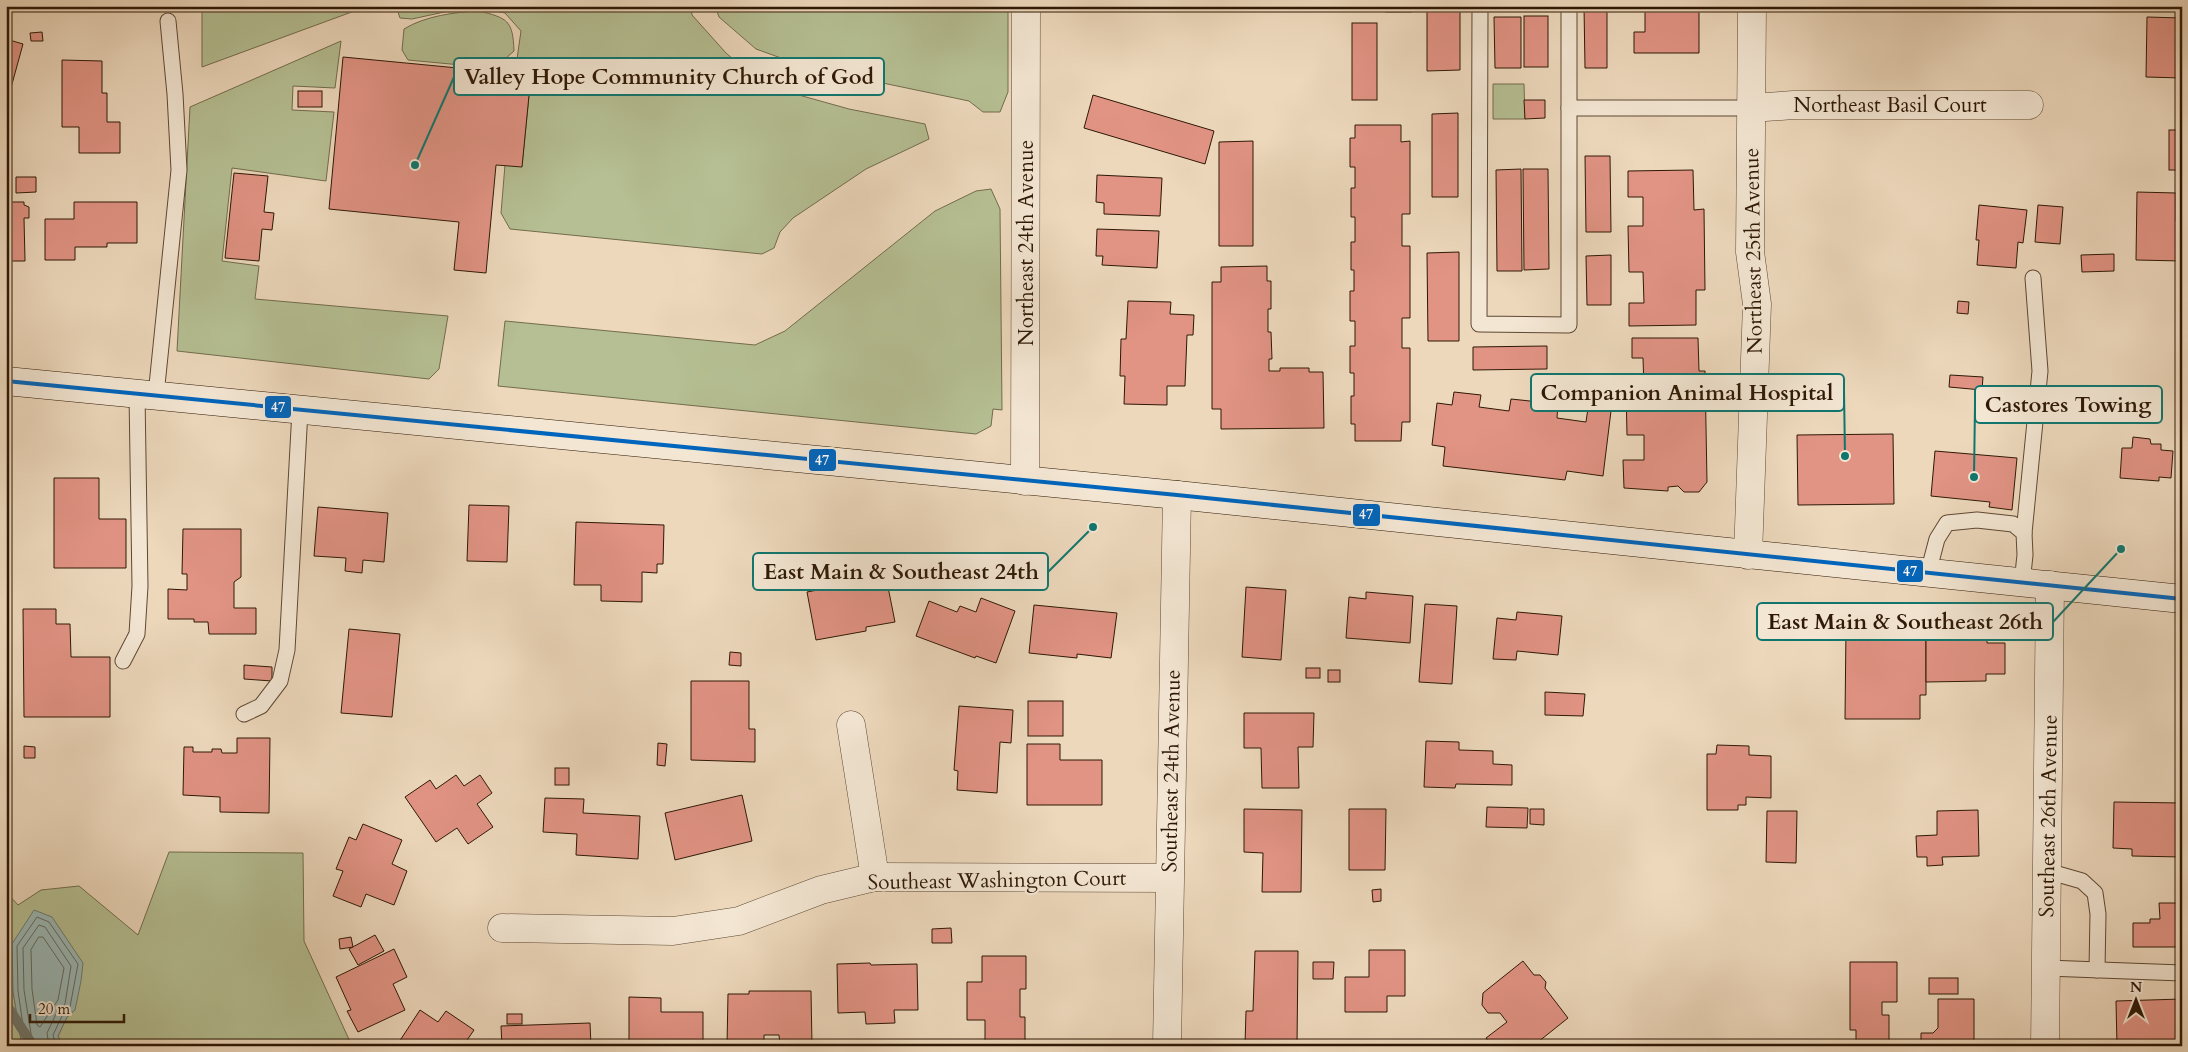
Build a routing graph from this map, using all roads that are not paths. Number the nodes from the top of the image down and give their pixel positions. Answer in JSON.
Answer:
{"nodes":[{"id":1,"x":1026,"y":6,"type":"edge"},
{"id":2,"x":1480,"y":6,"type":"edge"},
{"id":3,"x":1569,"y":6,"type":"edge"},
{"id":4,"x":1752,"y":6,"type":"edge"},
{"id":5,"x":168,"y":21,"type":"dead end"},
{"id":6,"x":2028,"y":105,"type":"dead end"},
{"id":7,"x":1569,"y":108,"type":"junction"},
{"id":8,"x":1751,"y":108,"type":"junction"},
{"id":9,"x":2033,"y":278,"type":"dead end"},
{"id":10,"x":6,"y":381,"type":"edge"},
{"id":11,"x":147,"y":395,"type":"junction"},
{"id":12,"x":300,"y":410,"type":"junction"},
{"id":13,"x":1025,"y":481,"type":"junction"},
{"id":14,"x":1177,"y":495,"type":"junction"},
{"id":15,"x":2024,"y":533,"type":"junction"},
{"id":16,"x":1748,"y":555,"type":"junction"},
{"id":17,"x":1928,"y":573,"type":"junction"},
{"id":18,"x":2022,"y":583,"type":"junction"},
{"id":19,"x":2050,"y":585,"type":"junction"},
{"id":20,"x":2182,"y":599,"type":"edge"},
{"id":21,"x":123,"y":661,"type":"dead end"},
{"id":22,"x":244,"y":714,"type":"dead end"},
{"id":23,"x":851,"y":725,"type":"dead end"},
{"id":24,"x":2047,"y":871,"type":"junction"},
{"id":25,"x":875,"y":877,"type":"junction"},
{"id":26,"x":1169,"y":878,"type":"junction"},
{"id":27,"x":502,"y":928,"type":"dead end"},
{"id":28,"x":2046,"y":968,"type":"junction"},
{"id":29,"x":2097,"y":970,"type":"junction"},
{"id":30,"x":2182,"y":973,"type":"edge"},
{"id":31,"x":1167,"y":1046,"type":"edge"},
{"id":32,"x":2045,"y":1046,"type":"edge"}],
"edges":[{"from":1,"to":13,"type":"street","name":"Northeast 24th Avenue"},
{"from":2,"to":7,"type":"lane"},
{"from":3,"to":7,"type":"lane"},
{"from":4,"to":8,"type":"street","name":"Northeast 25th Avenue"},
{"from":5,"to":11,"type":"lane"},
{"from":6,"to":8,"type":"street","name":"Northeast Basil Court"},
{"from":7,"to":8,"type":"lane"},
{"from":8,"to":16,"type":"street","name":"Northeast 25th Avenue"},
{"from":9,"to":15,"type":"lane"},
{"from":10,"to":11,"type":"street"},
{"from":11,"to":12,"type":"street"},
{"from":11,"to":21,"type":"lane"},
{"from":12,"to":13,"type":"street"},
{"from":12,"to":22,"type":"lane"},
{"from":13,"to":14,"type":"street"},
{"from":14,"to":16,"type":"street"},
{"from":14,"to":26,"type":"street","name":"Southeast 24th Avenue"},
{"from":15,"to":17,"type":"lane"},
{"from":15,"to":18,"type":"lane"},
{"from":16,"to":17,"type":"street"},
{"from":17,"to":18,"type":"street"},
{"from":18,"to":19,"type":"street"},
{"from":19,"to":20,"type":"street"},
{"from":19,"to":24,"type":"street","name":"Southeast 26th Avenue"},
{"from":23,"to":25,"type":"street"},
{"from":24,"to":28,"type":"street","name":"Southeast 26th Avenue"},
{"from":24,"to":29,"type":"lane"},
{"from":25,"to":26,"type":"street","name":"Southeast Washington Court"},
{"from":25,"to":27,"type":"street","name":"Southeast Washington Court"},
{"from":26,"to":31,"type":"street","name":"Southeast 24th Avenue"},
{"from":28,"to":29,"type":"lane"},
{"from":28,"to":32,"type":"street","name":"Southeast 26th Avenue"},
{"from":29,"to":30,"type":"lane"}]}
